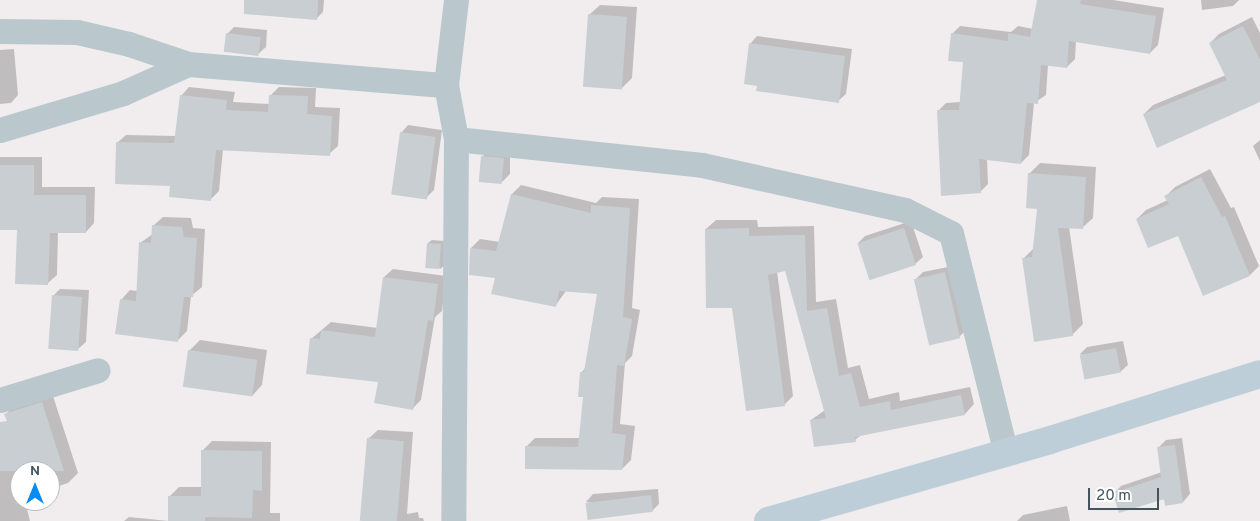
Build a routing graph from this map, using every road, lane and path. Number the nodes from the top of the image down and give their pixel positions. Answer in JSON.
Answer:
{"nodes":[{"id":1,"x":456,"y":0,"type":"edge"},
{"id":2,"x":0,"y":31,"type":"edge"},
{"id":3,"x":188,"y":64,"type":"junction"},
{"id":4,"x":446,"y":85,"type":"junction"},
{"id":5,"x":0,"y":130,"type":"edge"},
{"id":6,"x":456,"y":138,"type":"junction"},
{"id":7,"x":98,"y":370,"type":"dead end"},
{"id":8,"x":1260,"y":374,"type":"edge"},
{"id":9,"x":0,"y":400,"type":"edge"},
{"id":10,"x":1006,"y":453,"type":"junction"},
{"id":11,"x":811,"y":515,"type":"edge"},
{"id":12,"x":453,"y":521,"type":"edge"},
{"id":13,"x":768,"y":521,"type":"edge"}],
"edges":[{"from":1,"to":4,"type":"street"},
{"from":2,"to":3,"type":"street"},
{"from":3,"to":4,"type":"street"},
{"from":3,"to":5,"type":"street"},
{"from":4,"to":6,"type":"street"},
{"from":6,"to":10,"type":"street"},
{"from":6,"to":12,"type":"street"},
{"from":7,"to":9,"type":"street"},
{"from":8,"to":10,"type":"street"},
{"from":10,"to":11,"type":"street"},
{"from":11,"to":13,"type":"street"}]}
